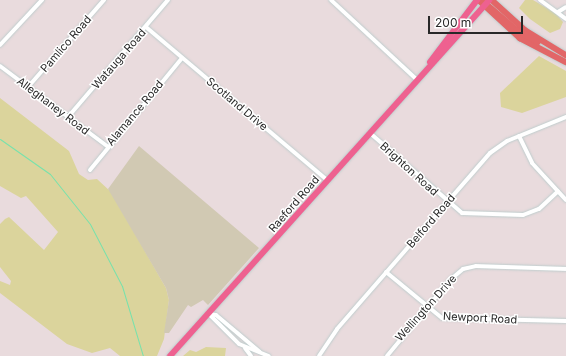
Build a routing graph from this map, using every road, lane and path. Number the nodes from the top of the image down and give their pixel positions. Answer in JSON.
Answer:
{"nodes":[{"id":1,"x":42,"y":0,"type":"edge"},
{"id":2,"x":104,"y":0,"type":"edge"},
{"id":3,"x":168,"y":0,"type":"edge"},
{"id":4,"x":331,"y":0,"type":"edge"},
{"id":5,"x":540,"y":0,"type":"edge"},
{"id":6,"x":484,"y":1,"type":"edge"},
{"id":7,"x":566,"y":7,"type":"edge"},
{"id":8,"x":558,"y":12,"type":"junction"},
{"id":9,"x":566,"y":19,"type":"edge"},
{"id":10,"x":146,"y":27,"type":"junction"},
{"id":11,"x":0,"y":45,"type":"edge"},
{"id":12,"x":566,"y":55,"type":"edge"},
{"id":13,"x":182,"y":58,"type":"junction"},
{"id":14,"x":566,"y":62,"type":"edge"},
{"id":15,"x":0,"y":66,"type":"edge"},
{"id":16,"x":416,"y":79,"type":"junction"},
{"id":17,"x":28,"y":87,"type":"junction"},
{"id":18,"x":68,"y":117,"type":"junction"},
{"id":19,"x":566,"y":117,"type":"edge"},
{"id":20,"x":370,"y":133,"type":"junction"},
{"id":21,"x":519,"y":136,"type":"junction"},
{"id":22,"x":107,"y":146,"type":"junction"},
{"id":23,"x":90,"y":170,"type":"dead end"},
{"id":24,"x":327,"y":180,"type":"junction"},
{"id":25,"x":558,"y":191,"type":"junction"},
{"id":26,"x":566,"y":200,"type":"edge"},
{"id":27,"x":447,"y":203,"type":"junction"},
{"id":28,"x":566,"y":269,"type":"edge"},
{"id":29,"x":386,"y":272,"type":"junction"},
{"id":30,"x":426,"y":308,"type":"junction"},
{"id":31,"x":209,"y":314,"type":"junction"},
{"id":32,"x":566,"y":322,"type":"edge"},
{"id":33,"x":245,"y":348,"type":"junction"},
{"id":34,"x":259,"y":354,"type":"edge"},
{"id":35,"x":170,"y":356,"type":"edge"},
{"id":36,"x":251,"y":356,"type":"edge"},
{"id":37,"x":269,"y":356,"type":"edge"},
{"id":38,"x":319,"y":356,"type":"edge"},
{"id":39,"x":387,"y":356,"type":"edge"}],
"edges":[{"from":1,"to":11,"type":"street"},
{"from":2,"to":17,"type":"street","name":"Pamlico Road"},
{"from":3,"to":10,"type":"street","name":"Watauga Road"},
{"from":4,"to":16,"type":"street"},
{"from":5,"to":8,"type":"street"},
{"from":6,"to":12,"type":"main road"},
{"from":6,"to":14,"type":"main road"},
{"from":6,"to":16,"type":"highway","name":"Raeford Road"},
{"from":7,"to":8,"type":"street"},
{"from":8,"to":9,"type":"street"},
{"from":10,"to":13,"type":"street","name":"Scotland Drive"},
{"from":10,"to":18,"type":"street","name":"Watauga Road"},
{"from":13,"to":22,"type":"street","name":"Alamance Road"},
{"from":13,"to":24,"type":"street","name":"Scotland Drive"},
{"from":15,"to":17,"type":"street","name":"Alleghaney Road"},
{"from":16,"to":20,"type":"highway","name":"Raeford Road"},
{"from":17,"to":18,"type":"street","name":"Alleghaney Road"},
{"from":18,"to":22,"type":"street","name":"Alleghaney Road"},
{"from":19,"to":21,"type":"street","name":"Belford Road"},
{"from":20,"to":24,"type":"highway","name":"Raeford Road"},
{"from":20,"to":27,"type":"street","name":"Brighton Road"},
{"from":21,"to":25,"type":"street"},
{"from":21,"to":27,"type":"street","name":"Belford Road"},
{"from":22,"to":23,"type":"street","name":"Alamance Road"},
{"from":24,"to":31,"type":"highway","name":"Raeford Road"},
{"from":25,"to":26,"type":"street"},
{"from":25,"to":27,"type":"street","name":"Brighton Road"},
{"from":27,"to":29,"type":"street","name":"Belford Road"},
{"from":28,"to":30,"type":"street","name":"Wellington Drive"},
{"from":29,"to":30,"type":"street","name":"Newport Road"},
{"from":29,"to":38,"type":"street","name":"Belford Road"},
{"from":30,"to":32,"type":"street","name":"Newport Road"},
{"from":30,"to":39,"type":"street","name":"Wellington Drive"},
{"from":31,"to":33,"type":"street"},
{"from":31,"to":34,"type":"street"},
{"from":31,"to":35,"type":"highway","name":"Raeford Road"},
{"from":33,"to":34,"type":"street"},
{"from":33,"to":36,"type":"street"},
{"from":34,"to":37,"type":"street"}]}
